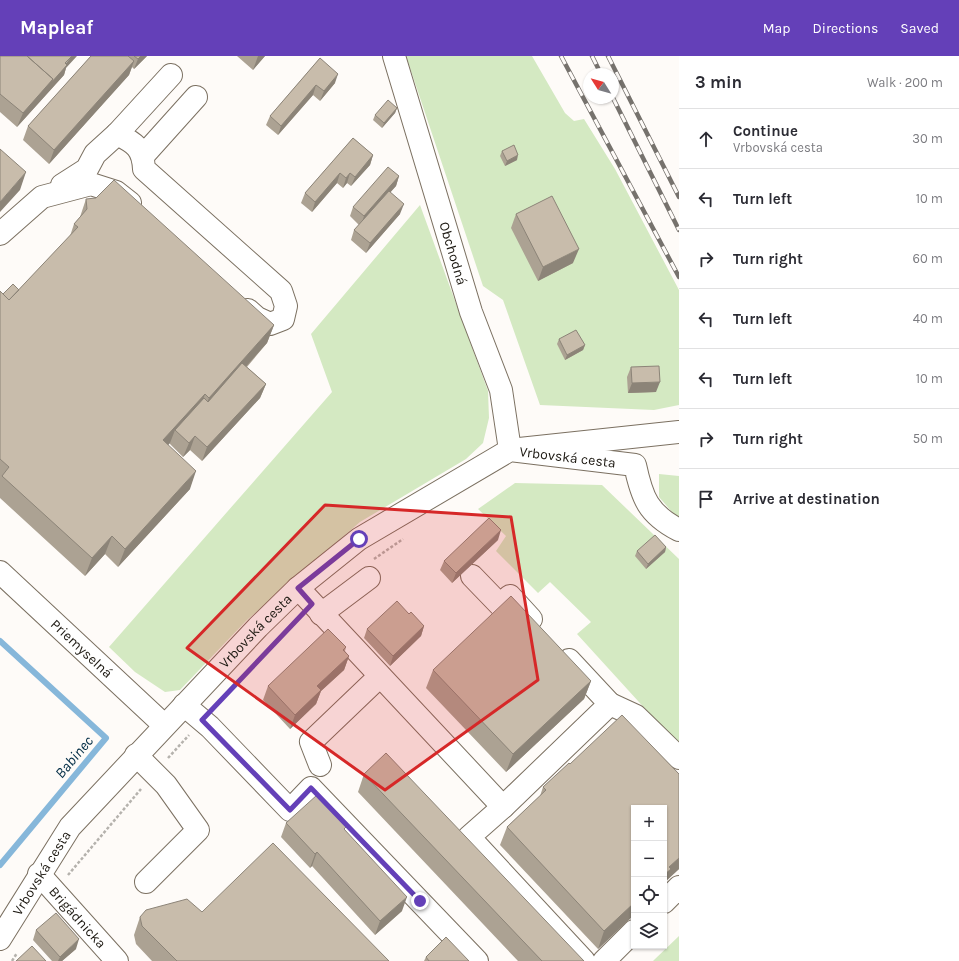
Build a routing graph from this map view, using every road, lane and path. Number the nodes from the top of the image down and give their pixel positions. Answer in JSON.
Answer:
{"nodes":[{"id":1,"x":394,"y":56,"type":"edge"},
{"id":2,"x":171,"y":74,"type":"dead end"},
{"id":3,"x":196,"y":97,"type":"dead end"},
{"id":4,"x":117,"y":134,"type":"junction"},
{"id":5,"x":144,"y":162,"type":"junction"},
{"id":6,"x":89,"y":177,"type":"junction"},
{"id":7,"x":116,"y":192,"type":"junction"},
{"id":8,"x":143,"y":214,"type":"edge"},
{"id":9,"x":0,"y":234,"type":"edge"},
{"id":10,"x":235,"y":298,"type":"edge"},
{"id":11,"x":679,"y":432,"type":"edge"},
{"id":12,"x":510,"y":450,"type":"junction"},
{"id":13,"x":679,"y":530,"type":"edge"},
{"id":14,"x":407,"y":536,"type":"dead end"},
{"id":15,"x":369,"y":571,"type":"joint"},
{"id":16,"x":0,"y":572,"type":"edge"},
{"id":17,"x":472,"y":576,"type":"dead end"},
{"id":18,"x":298,"y":588,"type":"junction"},
{"id":19,"x":321,"y":614,"type":"junction"},
{"id":20,"x":285,"y":631,"type":"dead end"},
{"id":21,"x":380,"y":676,"type":"junction"},
{"id":22,"x":228,"y":692,"type":"dead end"},
{"id":23,"x":610,"y":704,"type":"junction"},
{"id":24,"x":184,"y":705,"type":"junction"},
{"id":25,"x":202,"y":720,"type":"junction"},
{"id":26,"x":164,"y":725,"type":"junction"},
{"id":27,"x":136,"y":755,"type":"junction"},
{"id":28,"x":679,"y":758,"type":"edge"},
{"id":29,"x":320,"y":765,"type":"dead end"},
{"id":30,"x":154,"y":773,"type":"junction"},
{"id":31,"x":503,"y":807,"type":"junction"},
{"id":32,"x":39,"y":874,"type":"junction"},
{"id":33,"x":146,"y":882,"type":"dead end"},
{"id":34,"x":679,"y":887,"type":"edge"},
{"id":35,"x":55,"y":892,"type":"junction"},
{"id":36,"x":667,"y":899,"type":"edge"},
{"id":37,"x":631,"y":934,"type":"edge"},
{"id":38,"x":0,"y":939,"type":"edge"},
{"id":39,"x":20,"y":948,"type":"dead end"},
{"id":40,"x":12,"y":961,"type":"edge"},
{"id":41,"x":117,"y":961,"type":"edge"},
{"id":42,"x":477,"y":961,"type":"edge"},
{"id":43,"x":584,"y":961,"type":"edge"},
{"id":44,"x":604,"y":961,"type":"edge"}],
"edges":[{"from":1,"to":12,"type":"street","name":"Obchodná"},
{"from":2,"to":4,"type":"street"},
{"from":3,"to":5,"type":"street"},
{"from":4,"to":5,"type":"street"},
{"from":4,"to":6,"type":"street"},
{"from":5,"to":7,"type":"street"},
{"from":5,"to":10,"type":"street"},
{"from":6,"to":7,"type":"street"},
{"from":6,"to":9,"type":"street"},
{"from":7,"to":8,"type":"street"},
{"from":11,"to":12,"type":"street"},
{"from":12,"to":13,"type":"street","name":"Vrbovská cesta"},
{"from":12,"to":18,"type":"street","name":"Vrbovská cesta"},
{"from":14,"to":15,"type":"path"},
{"from":15,"to":19,"type":"street"},
{"from":16,"to":26,"type":"street","name":"Priemyselná"},
{"from":17,"to":23,"type":"street"},
{"from":18,"to":19,"type":"street"},
{"from":18,"to":24,"type":"street","name":"Vrbovská cesta"},
{"from":19,"to":21,"type":"street"},
{"from":20,"to":22,"type":"path"},
{"from":21,"to":29,"type":"street"},
{"from":21,"to":31,"type":"street"},
{"from":23,"to":28,"type":"street"},
{"from":23,"to":31,"type":"street"},
{"from":24,"to":25,"type":"street"},
{"from":24,"to":26,"type":"street","name":"Vrbovská cesta"},
{"from":25,"to":30,"type":"path"},
{"from":25,"to":42,"type":"street"},
{"from":26,"to":27,"type":"street","name":"Vrbovská cesta"},
{"from":27,"to":30,"type":"street"},
{"from":27,"to":32,"type":"street","name":"Vrbovská cesta"},
{"from":30,"to":33,"type":"street"},
{"from":30,"to":35,"type":"path"},
{"from":31,"to":43,"type":"street"},
{"from":32,"to":35,"type":"street","name":"Brigádnicka"},
{"from":32,"to":38,"type":"street","name":"Vrbovská cesta"},
{"from":34,"to":36,"type":"street"},
{"from":35,"to":41,"type":"street","name":"Brigádnicka"},
{"from":37,"to":44,"type":"street"},
{"from":39,"to":40,"type":"path"}]}
